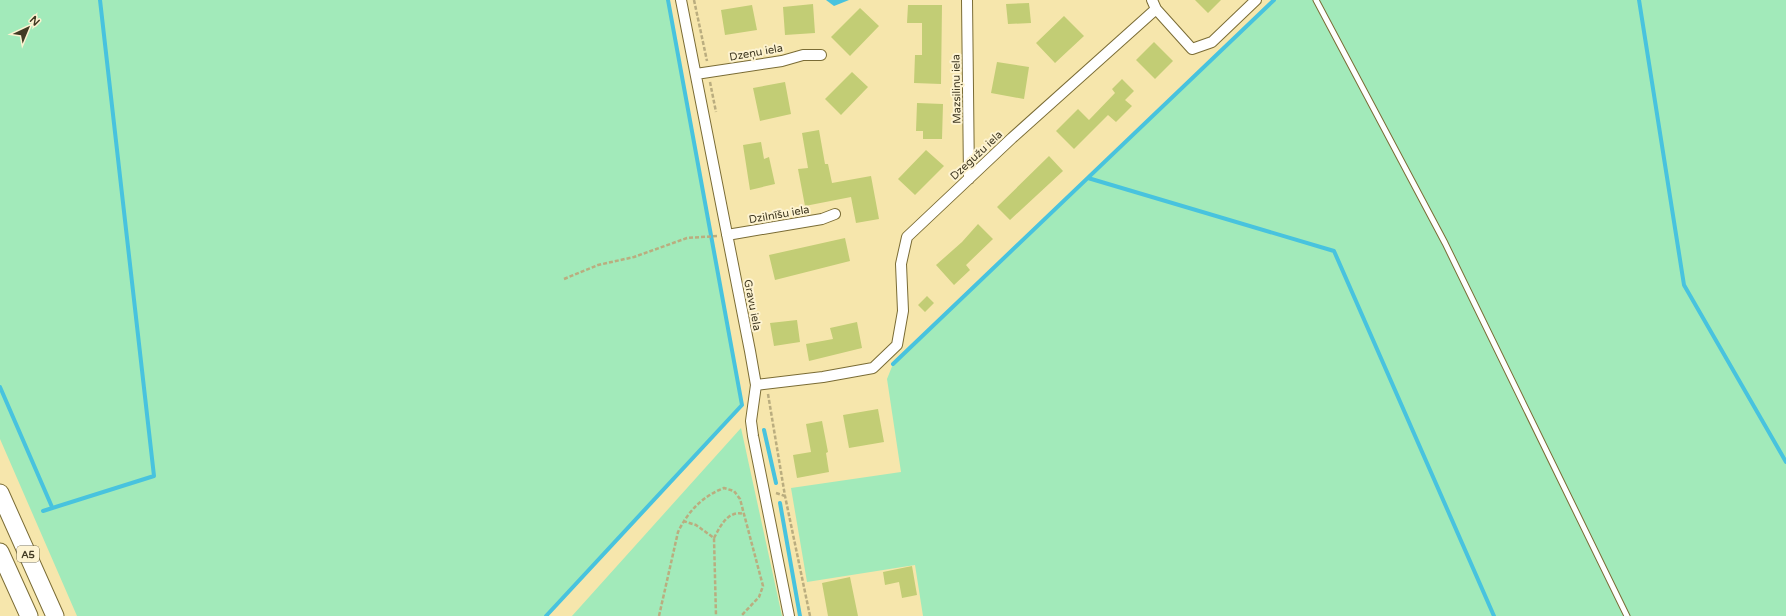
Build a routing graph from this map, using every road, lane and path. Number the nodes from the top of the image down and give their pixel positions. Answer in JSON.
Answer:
{"nodes":[{"id":1,"x":681,"y":0,"type":"edge"},
{"id":2,"x":967,"y":0,"type":"edge"},
{"id":3,"x":1256,"y":0,"type":"edge"},
{"id":4,"x":1316,"y":0,"type":"edge"},
{"id":5,"x":1154,"y":4,"type":"edge"},
{"id":6,"x":821,"y":55,"type":"dead end"},
{"id":7,"x":696,"y":74,"type":"junction"},
{"id":8,"x":969,"y":179,"type":"junction"},
{"id":9,"x":835,"y":214,"type":"dead end"},
{"id":10,"x":727,"y":236,"type":"junction"},
{"id":11,"x":564,"y":279,"type":"dead end"},
{"id":12,"x":756,"y":386,"type":"junction"},
{"id":13,"x":0,"y":493,"type":"edge"},
{"id":14,"x":744,"y":514,"type":"junction"},
{"id":15,"x":683,"y":521,"type":"junction"},
{"id":16,"x":714,"y":538,"type":"junction"},
{"id":17,"x":0,"y":552,"type":"edge"},
{"id":18,"x":29,"y":616,"type":"edge"},
{"id":19,"x":55,"y":616,"type":"edge"},
{"id":20,"x":659,"y":616,"type":"edge"},
{"id":21,"x":716,"y":616,"type":"edge"},
{"id":22,"x":740,"y":616,"type":"edge"},
{"id":23,"x":789,"y":616,"type":"edge"},
{"id":24,"x":1627,"y":616,"type":"edge"}],
"edges":[{"from":1,"to":7,"type":"street","name":"Gravu iela"},
{"from":2,"to":8,"type":"street","name":"Mazsiliņu iela"},
{"from":3,"to":5,"type":"street","name":"Dzegužu iela"},
{"from":4,"to":24,"type":"lane"},
{"from":5,"to":8,"type":"street","name":"Dzegužu iela"},
{"from":6,"to":7,"type":"street","name":"Dzeņu iela"},
{"from":7,"to":10,"type":"street","name":"Gravu iela"},
{"from":8,"to":12,"type":"street","name":"Dzegužu iela"},
{"from":9,"to":10,"type":"street","name":"Dzilnīšu iela"},
{"from":10,"to":11,"type":"path"},
{"from":10,"to":12,"type":"street","name":"Gravu iela"},
{"from":12,"to":23,"type":"street","name":"Gravu iela"},
{"from":13,"to":19,"type":"highway","number":"A5"},
{"from":14,"to":15,"type":"path"},
{"from":14,"to":16,"type":"path"},
{"from":14,"to":22,"type":"path"},
{"from":15,"to":16,"type":"path"},
{"from":15,"to":20,"type":"path"},
{"from":16,"to":21,"type":"path"},
{"from":17,"to":18,"type":"highway","number":"A5"}]}
